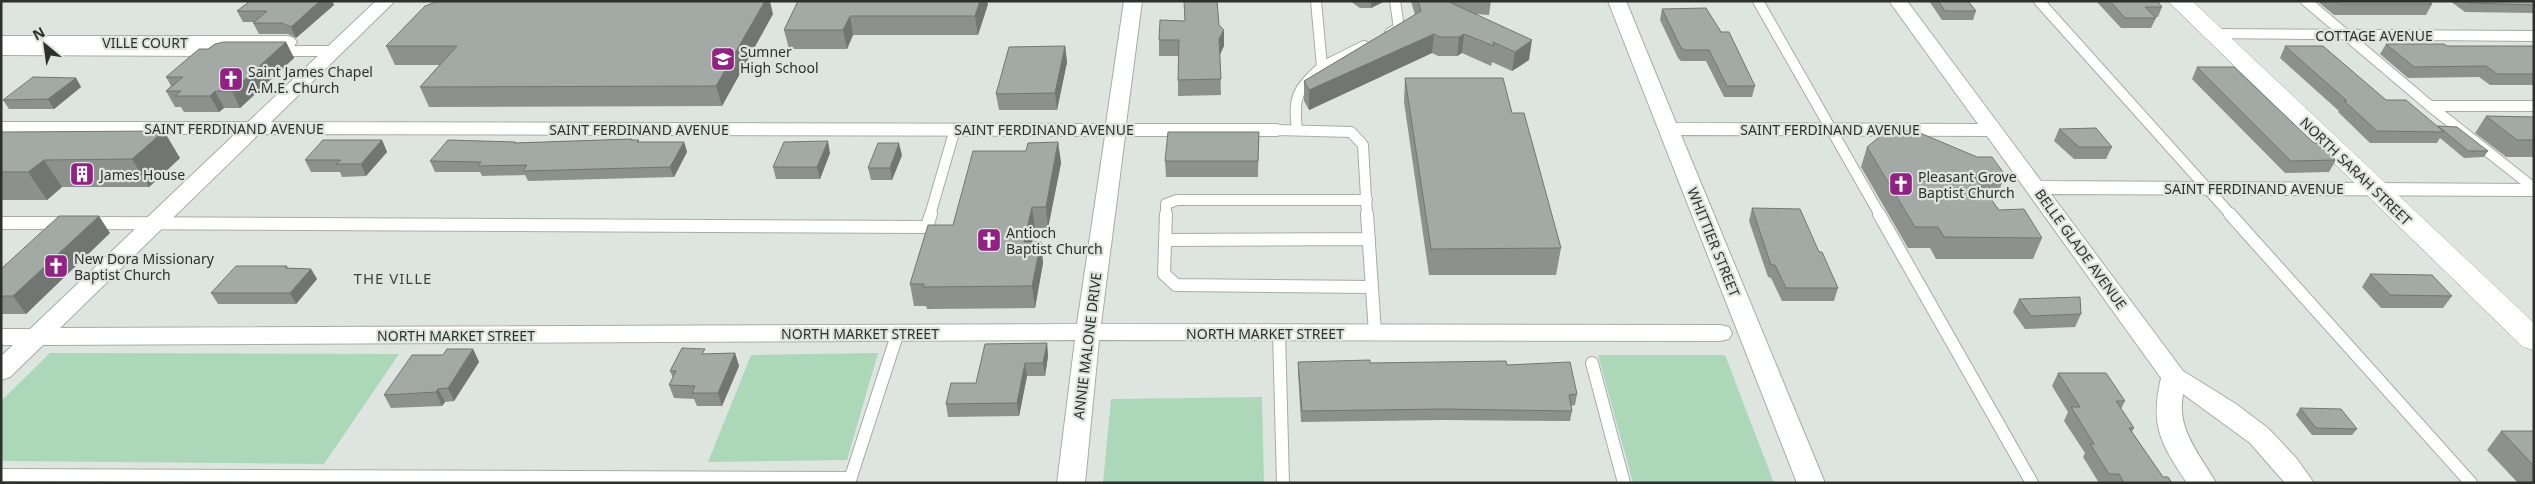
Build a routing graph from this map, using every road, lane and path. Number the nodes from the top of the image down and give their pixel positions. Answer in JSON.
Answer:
{"nodes":[{"id":1,"x":386,"y":1,"type":"edge"},
{"id":2,"x":1133,"y":1,"type":"edge"},
{"id":3,"x":1316,"y":1,"type":"edge"},
{"id":4,"x":1395,"y":1,"type":"edge"},
{"id":5,"x":1617,"y":1,"type":"edge"},
{"id":6,"x":1758,"y":1,"type":"edge"},
{"id":7,"x":1898,"y":1,"type":"edge"},
{"id":8,"x":2039,"y":1,"type":"edge"},
{"id":9,"x":2179,"y":1,"type":"edge"},
{"id":10,"x":2306,"y":1,"type":"edge"},
{"id":11,"x":2214,"y":34,"type":"junction"},
{"id":12,"x":2346,"y":35,"type":"junction"},
{"id":13,"x":2534,"y":36,"type":"edge"},
{"id":14,"x":1,"y":42,"type":"edge"},
{"id":15,"x":288,"y":42,"type":"edge"},
{"id":16,"x":1,"y":50,"type":"edge"},
{"id":17,"x":334,"y":51,"type":"junction"},
{"id":18,"x":1322,"y":67,"type":"junction"},
{"id":19,"x":2430,"y":106,"type":"junction"},
{"id":20,"x":2534,"y":106,"type":"edge"},
{"id":21,"x":1,"y":128,"type":"edge"},
{"id":22,"x":254,"y":129,"type":"junction"},
{"id":23,"x":954,"y":129,"type":"junction"},
{"id":24,"x":1116,"y":129,"type":"junction"},
{"id":25,"x":1669,"y":129,"type":"junction"},
{"id":26,"x":1830,"y":129,"type":"junction"},
{"id":27,"x":1277,"y":130,"type":"joint"},
{"id":28,"x":1297,"y":130,"type":"junction"},
{"id":29,"x":1991,"y":130,"type":"junction"},
{"id":30,"x":2035,"y":187,"type":"junction"},
{"id":31,"x":2206,"y":188,"type":"junction"},
{"id":32,"x":2374,"y":189,"type":"junction"},
{"id":33,"x":2534,"y":189,"type":"edge"},
{"id":34,"x":1367,"y":200,"type":"junction"},
{"id":35,"x":1,"y":223,"type":"edge"},
{"id":36,"x":155,"y":223,"type":"junction"},
{"id":37,"x":1369,"y":239,"type":"junction"},
{"id":38,"x":1165,"y":240,"type":"junction"},
{"id":39,"x":1372,"y":287,"type":"junction"},
{"id":40,"x":898,"y":332,"type":"junction"},
{"id":41,"x":1088,"y":333,"type":"junction"},
{"id":42,"x":1278,"y":333,"type":"junction"},
{"id":43,"x":1374,"y":333,"type":"junction"},
{"id":44,"x":1720,"y":333,"type":"dead end"},
{"id":45,"x":1,"y":337,"type":"edge"},
{"id":46,"x":37,"y":337,"type":"junction"},
{"id":47,"x":2534,"y":340,"type":"edge"},
{"id":48,"x":1592,"y":363,"type":"dead end"},
{"id":49,"x":1,"y":371,"type":"edge"},
{"id":50,"x":2174,"y":377,"type":"junction"},
{"id":51,"x":1,"y":475,"type":"edge"},
{"id":52,"x":850,"y":480,"type":"edge"},
{"id":53,"x":1070,"y":483,"type":"edge"},
{"id":54,"x":1283,"y":483,"type":"edge"},
{"id":55,"x":1624,"y":483,"type":"edge"},
{"id":56,"x":1810,"y":483,"type":"edge"},
{"id":57,"x":2032,"y":483,"type":"edge"},
{"id":58,"x":2202,"y":483,"type":"edge"},
{"id":59,"x":2300,"y":483,"type":"edge"},
{"id":60,"x":2471,"y":483,"type":"edge"}],
"edges":[{"from":1,"to":17,"type":"street"},
{"from":2,"to":24,"type":"street","name":"ANNIE MALONE DRIVE"},
{"from":3,"to":18,"type":"lane"},
{"from":4,"to":18,"type":"lane"},
{"from":5,"to":25,"type":"street","name":"WHITTIER STREET"},
{"from":6,"to":26,"type":"lane"},
{"from":7,"to":29,"type":"street","name":"BELLE GLADE AVENUE"},
{"from":8,"to":31,"type":"lane"},
{"from":9,"to":11,"type":"street","name":"NORTH SARAH STREET"},
{"from":10,"to":12,"type":"lane"},
{"from":11,"to":12,"type":"street","name":"COTTAGE AVENUE"},
{"from":11,"to":32,"type":"street","name":"NORTH SARAH STREET"},
{"from":12,"to":13,"type":"street","name":"COTTAGE AVENUE"},
{"from":12,"to":19,"type":"lane"},
{"from":14,"to":15,"type":"street","name":"VILLE COURT"},
{"from":16,"to":17,"type":"lane"},
{"from":17,"to":22,"type":"street"},
{"from":18,"to":28,"type":"lane"},
{"from":19,"to":20,"type":"lane"},
{"from":19,"to":33,"type":"lane"},
{"from":21,"to":22,"type":"street","name":"SAINT FERDINAND AVENUE"},
{"from":22,"to":23,"type":"street","name":"SAINT FERDINAND AVENUE"},
{"from":22,"to":36,"type":"street"},
{"from":23,"to":24,"type":"street","name":"SAINT FERDINAND AVENUE"},
{"from":23,"to":36,"type":"lane"},
{"from":24,"to":27,"type":"street","name":"SAINT FERDINAND AVENUE"},
{"from":24,"to":41,"type":"street","name":"ANNIE MALONE DRIVE"},
{"from":25,"to":26,"type":"street","name":"SAINT FERDINAND AVENUE"},
{"from":25,"to":56,"type":"street","name":"WHITTIER STREET"},
{"from":26,"to":29,"type":"street","name":"SAINT FERDINAND AVENUE"},
{"from":26,"to":57,"type":"lane"},
{"from":27,"to":28,"type":"lane"},
{"from":28,"to":34,"type":"lane"},
{"from":29,"to":30,"type":"street","name":"BELLE GLADE AVENUE"},
{"from":30,"to":31,"type":"street","name":"SAINT FERDINAND AVENUE"},
{"from":30,"to":50,"type":"street","name":"BELLE GLADE AVENUE"},
{"from":31,"to":32,"type":"street","name":"SAINT FERDINAND AVENUE"},
{"from":31,"to":60,"type":"lane"},
{"from":32,"to":33,"type":"street","name":"SAINT FERDINAND AVENUE"},
{"from":32,"to":47,"type":"street","name":"NORTH SARAH STREET"},
{"from":34,"to":37,"type":"lane"},
{"from":34,"to":38,"type":"lane"},
{"from":35,"to":36,"type":"lane"},
{"from":36,"to":46,"type":"street"},
{"from":37,"to":38,"type":"lane"},
{"from":37,"to":39,"type":"lane"},
{"from":38,"to":39,"type":"lane"},
{"from":39,"to":43,"type":"lane"},
{"from":40,"to":41,"type":"street","name":"NORTH MARKET STREET"},
{"from":40,"to":46,"type":"street","name":"NORTH MARKET STREET"},
{"from":40,"to":52,"type":"lane"},
{"from":41,"to":42,"type":"street","name":"NORTH MARKET STREET"},
{"from":41,"to":53,"type":"street","name":"ANNIE MALONE DRIVE"},
{"from":42,"to":43,"type":"street","name":"NORTH MARKET STREET"},
{"from":42,"to":54,"type":"lane"},
{"from":43,"to":44,"type":"street","name":"NORTH MARKET STREET"},
{"from":45,"to":46,"type":"street","name":"NORTH MARKET STREET"},
{"from":46,"to":49,"type":"street"},
{"from":48,"to":55,"type":"lane"},
{"from":50,"to":58,"type":"street"},
{"from":50,"to":59,"type":"street","name":"BELLE GLADE AVENUE"},
{"from":51,"to":52,"type":"lane"}]}
